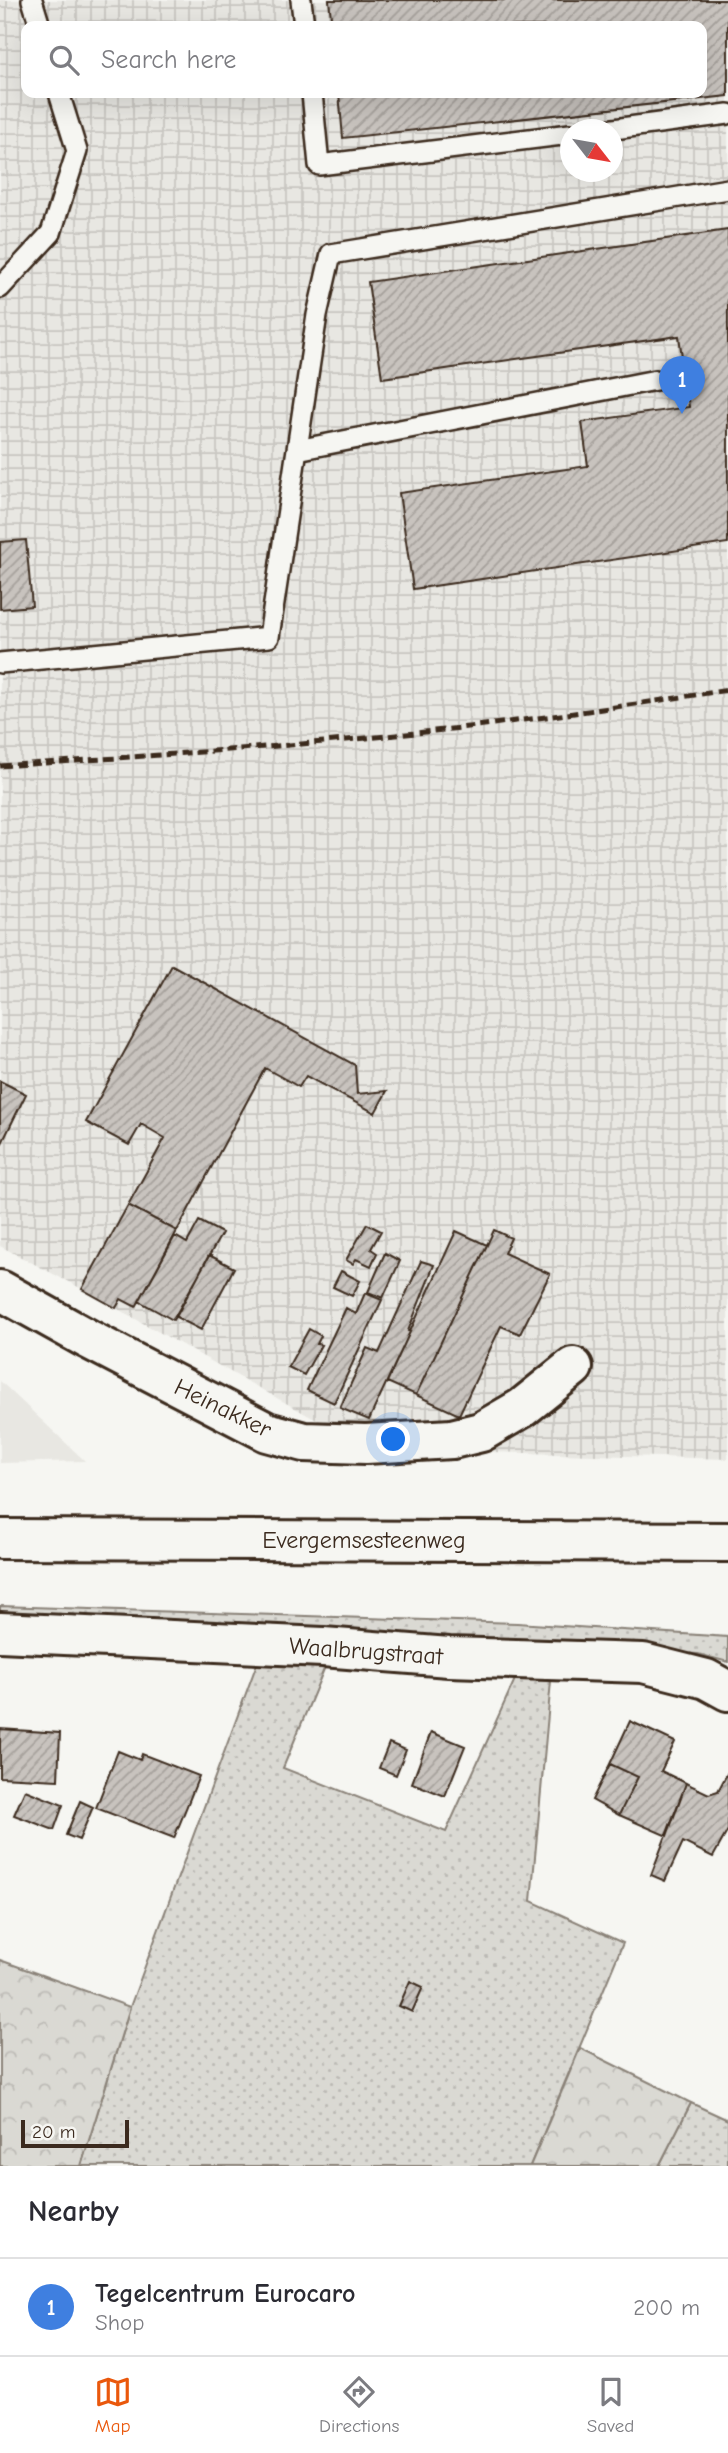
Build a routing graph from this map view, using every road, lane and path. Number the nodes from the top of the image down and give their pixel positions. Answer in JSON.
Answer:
{"nodes":[{"id":1,"x":32,"y":0,"type":"edge"},
{"id":2,"x":301,"y":0,"type":"edge"},
{"id":3,"x":38,"y":21,"type":"edge"},
{"id":4,"x":303,"y":21,"type":"edge"},
{"id":5,"x":61,"y":98,"type":"edge"},
{"id":6,"x":312,"y":98,"type":"edge"},
{"id":7,"x":728,"y":114,"type":"edge"},
{"id":8,"x":623,"y":128,"type":"edge"},
{"id":9,"x":560,"y":135,"type":"edge"},
{"id":10,"x":728,"y":190,"type":"edge"},
{"id":11,"x":0,"y":288,"type":"edge"},
{"id":12,"x":656,"y":380,"type":"dead end"},
{"id":13,"x":297,"y":450,"type":"junction"},
{"id":14,"x":0,"y":663,"type":"edge"},
{"id":15,"x":0,"y":1290,"type":"edge"},
{"id":16,"x":573,"y":1367,"type":"dead end"},
{"id":17,"x":0,"y":1539,"type":"edge"},
{"id":18,"x":728,"y":1542,"type":"edge"},
{"id":19,"x":0,"y":1632,"type":"edge"},
{"id":20,"x":728,"y":1690,"type":"edge"}],
"edges":[{"from":1,"to":3,"type":"lane"},
{"from":2,"to":4,"type":"lane"},
{"from":5,"to":11,"type":"lane"},
{"from":6,"to":9,"type":"lane"},
{"from":7,"to":8,"type":"lane"},
{"from":10,"to":13,"type":"lane"},
{"from":12,"to":13,"type":"lane"},
{"from":13,"to":14,"type":"lane"},
{"from":15,"to":16,"type":"street","name":"Heinakker"},
{"from":17,"to":18,"type":"street","name":"Evergemsesteenweg"},
{"from":19,"to":20,"type":"street","name":"Waalbrugstraat"}]}
